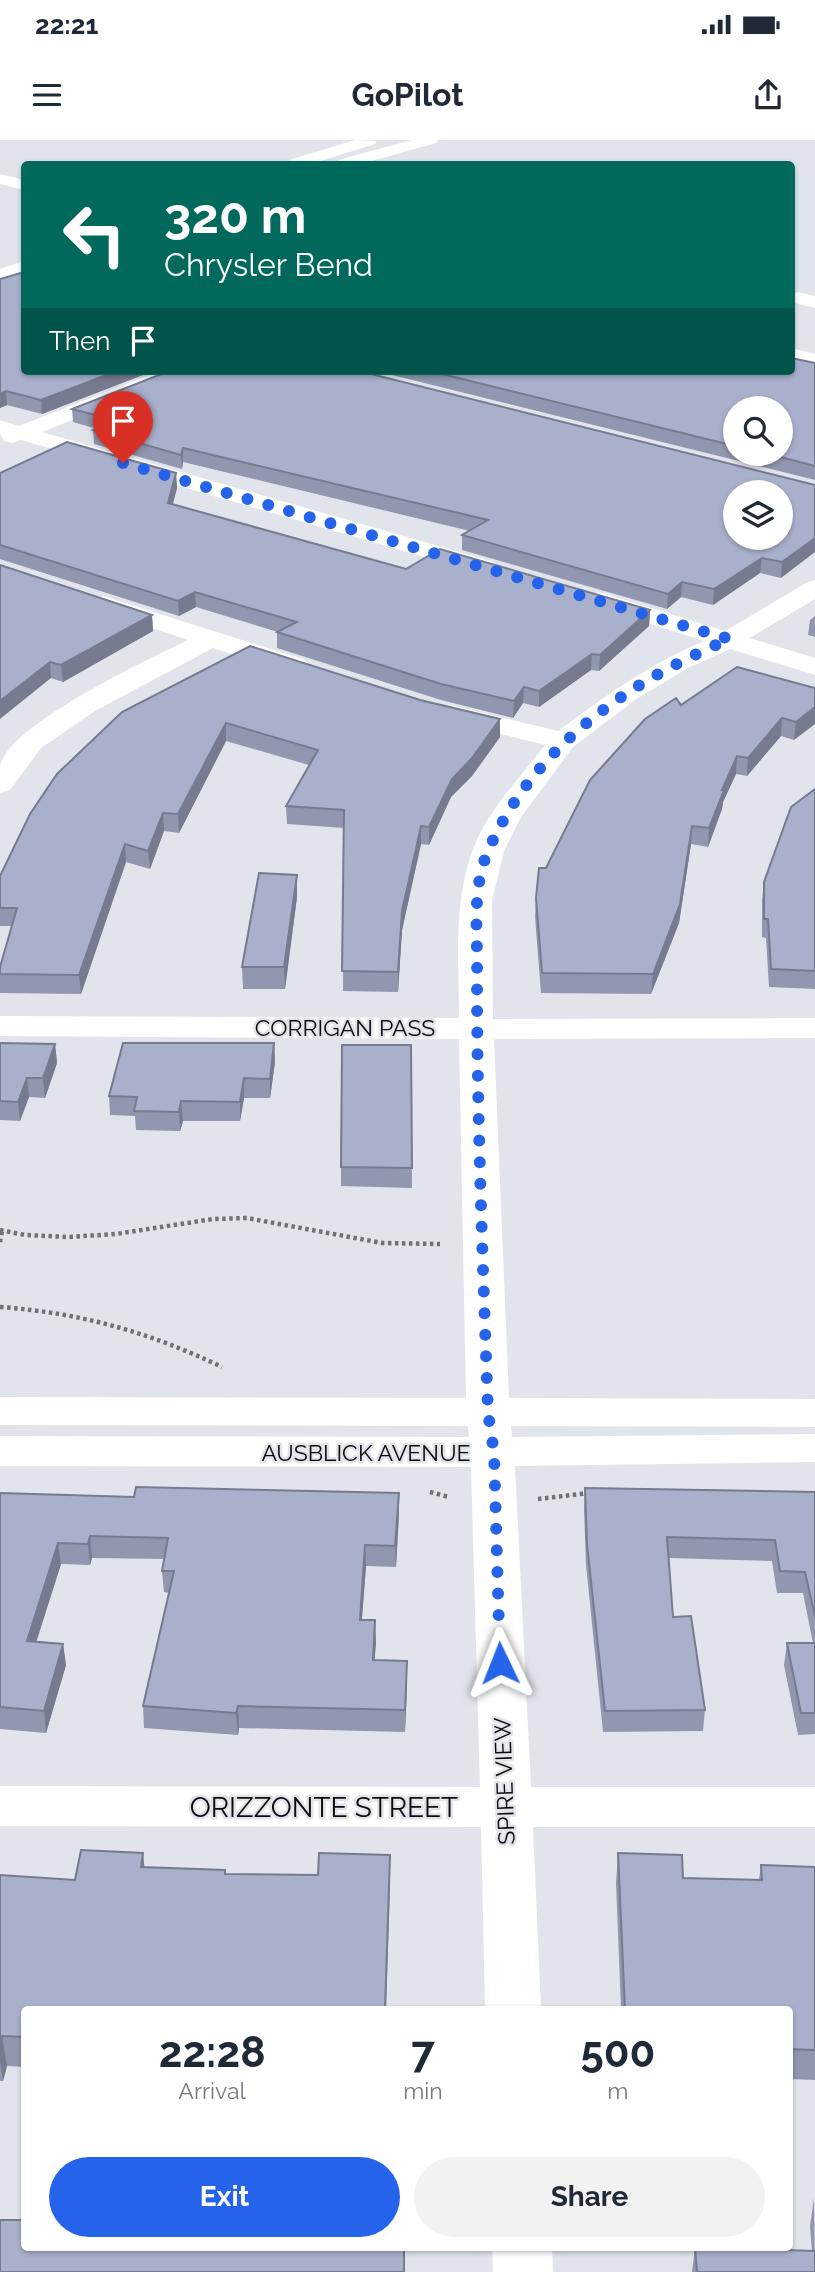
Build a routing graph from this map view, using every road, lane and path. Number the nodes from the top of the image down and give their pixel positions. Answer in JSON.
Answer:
{"nodes":[{"id":1,"x":374,"y":140,"type":"edge"},
{"id":2,"x":430,"y":140,"type":"edge"},
{"id":3,"x":305,"y":161,"type":"edge"},
{"id":4,"x":355,"y":161,"type":"edge"},
{"id":5,"x":0,"y":179,"type":"edge"},
{"id":6,"x":21,"y":183,"type":"edge"},
{"id":7,"x":21,"y":253,"type":"edge"},
{"id":8,"x":0,"y":260,"type":"edge"},
{"id":9,"x":21,"y":268,"type":"edge"},
{"id":10,"x":0,"y":275,"type":"edge"},
{"id":11,"x":795,"y":355,"type":"edge"},
{"id":12,"x":815,"y":360,"type":"edge"},
{"id":13,"x":168,"y":375,"type":"edge"},
{"id":14,"x":6,"y":434,"type":"edge"},
{"id":15,"x":511,"y":575,"type":"edge"},
{"id":16,"x":815,"y":588,"type":"edge"},
{"id":17,"x":74,"y":594,"type":"edge"},
{"id":18,"x":578,"y":594,"type":"edge"},
{"id":19,"x":213,"y":638,"type":"junction"},
{"id":20,"x":730,"y":639,"type":"junction"},
{"id":21,"x":815,"y":667,"type":"edge"},
{"id":22,"x":325,"y":676,"type":"edge"},
{"id":23,"x":420,"y":706,"type":"edge"},
{"id":24,"x":563,"y":741,"type":"junction"},
{"id":25,"x":0,"y":784,"type":"edge"},
{"id":26,"x":0,"y":1026,"type":"edge"},
{"id":27,"x":476,"y":1027,"type":"junction"},
{"id":28,"x":815,"y":1028,"type":"edge"},
{"id":29,"x":1,"y":1231,"type":"edge"},
{"id":30,"x":0,"y":1242,"type":"edge"},
{"id":31,"x":440,"y":1244,"type":"dead end"},
{"id":32,"x":0,"y":1307,"type":"edge"},
{"id":33,"x":222,"y":1367,"type":"dead end"},
{"id":34,"x":0,"y":1411,"type":"edge"},
{"id":35,"x":815,"y":1413,"type":"edge"},
{"id":36,"x":491,"y":1432,"type":"junction"},
{"id":37,"x":815,"y":1448,"type":"edge"},
{"id":38,"x":0,"y":1451,"type":"edge"},
{"id":39,"x":591,"y":1492,"type":"edge"},
{"id":40,"x":545,"y":1499,"type":"dead end"},
{"id":41,"x":0,"y":1806,"type":"edge"},
{"id":42,"x":505,"y":1807,"type":"junction"},
{"id":43,"x":815,"y":1807,"type":"edge"},
{"id":44,"x":513,"y":2006,"type":"edge"},
{"id":45,"x":522,"y":2251,"type":"edge"},
{"id":46,"x":523,"y":2272,"type":"edge"}],
"edges":[{"from":1,"to":3,"type":"street"},
{"from":2,"to":4,"type":"street"},
{"from":5,"to":6,"type":"street"},
{"from":7,"to":8,"type":"street"},
{"from":9,"to":10,"type":"street"},
{"from":11,"to":12,"type":"street"},
{"from":13,"to":14,"type":"street"},
{"from":14,"to":15,"type":"street"},
{"from":16,"to":20,"type":"street","name":"SPIRE VIEW"},
{"from":17,"to":19,"type":"street"},
{"from":18,"to":20,"type":"street"},
{"from":19,"to":22,"type":"street"},
{"from":19,"to":25,"type":"street"},
{"from":20,"to":21,"type":"street"},
{"from":20,"to":24,"type":"street","name":"SPIRE VIEW"},
{"from":23,"to":24,"type":"street"},
{"from":24,"to":27,"type":"street","name":"SPIRE VIEW"},
{"from":26,"to":27,"type":"street","name":"CORRIGAN PASS"},
{"from":27,"to":28,"type":"street","name":"CORRIGAN PASS"},
{"from":27,"to":36,"type":"street","name":"SPIRE VIEW"},
{"from":29,"to":30,"type":"path"},
{"from":29,"to":31,"type":"path"},
{"from":32,"to":33,"type":"path"},
{"from":34,"to":36,"type":"street","name":"AUSBLICK AVENUE"},
{"from":35,"to":36,"type":"street","name":"AUSBLICK AVENUE"},
{"from":36,"to":37,"type":"street","name":"AUSBLICK AVENUE"},
{"from":36,"to":38,"type":"street","name":"AUSBLICK AVENUE"},
{"from":36,"to":42,"type":"street","name":"SPIRE VIEW"},
{"from":39,"to":40,"type":"path"},
{"from":41,"to":42,"type":"street","name":"ORIZZONTE STREET"},
{"from":42,"to":43,"type":"street","name":"ORIZZONTE STREET"},
{"from":42,"to":44,"type":"street","name":"SPIRE VIEW"},
{"from":45,"to":46,"type":"street"}]}
